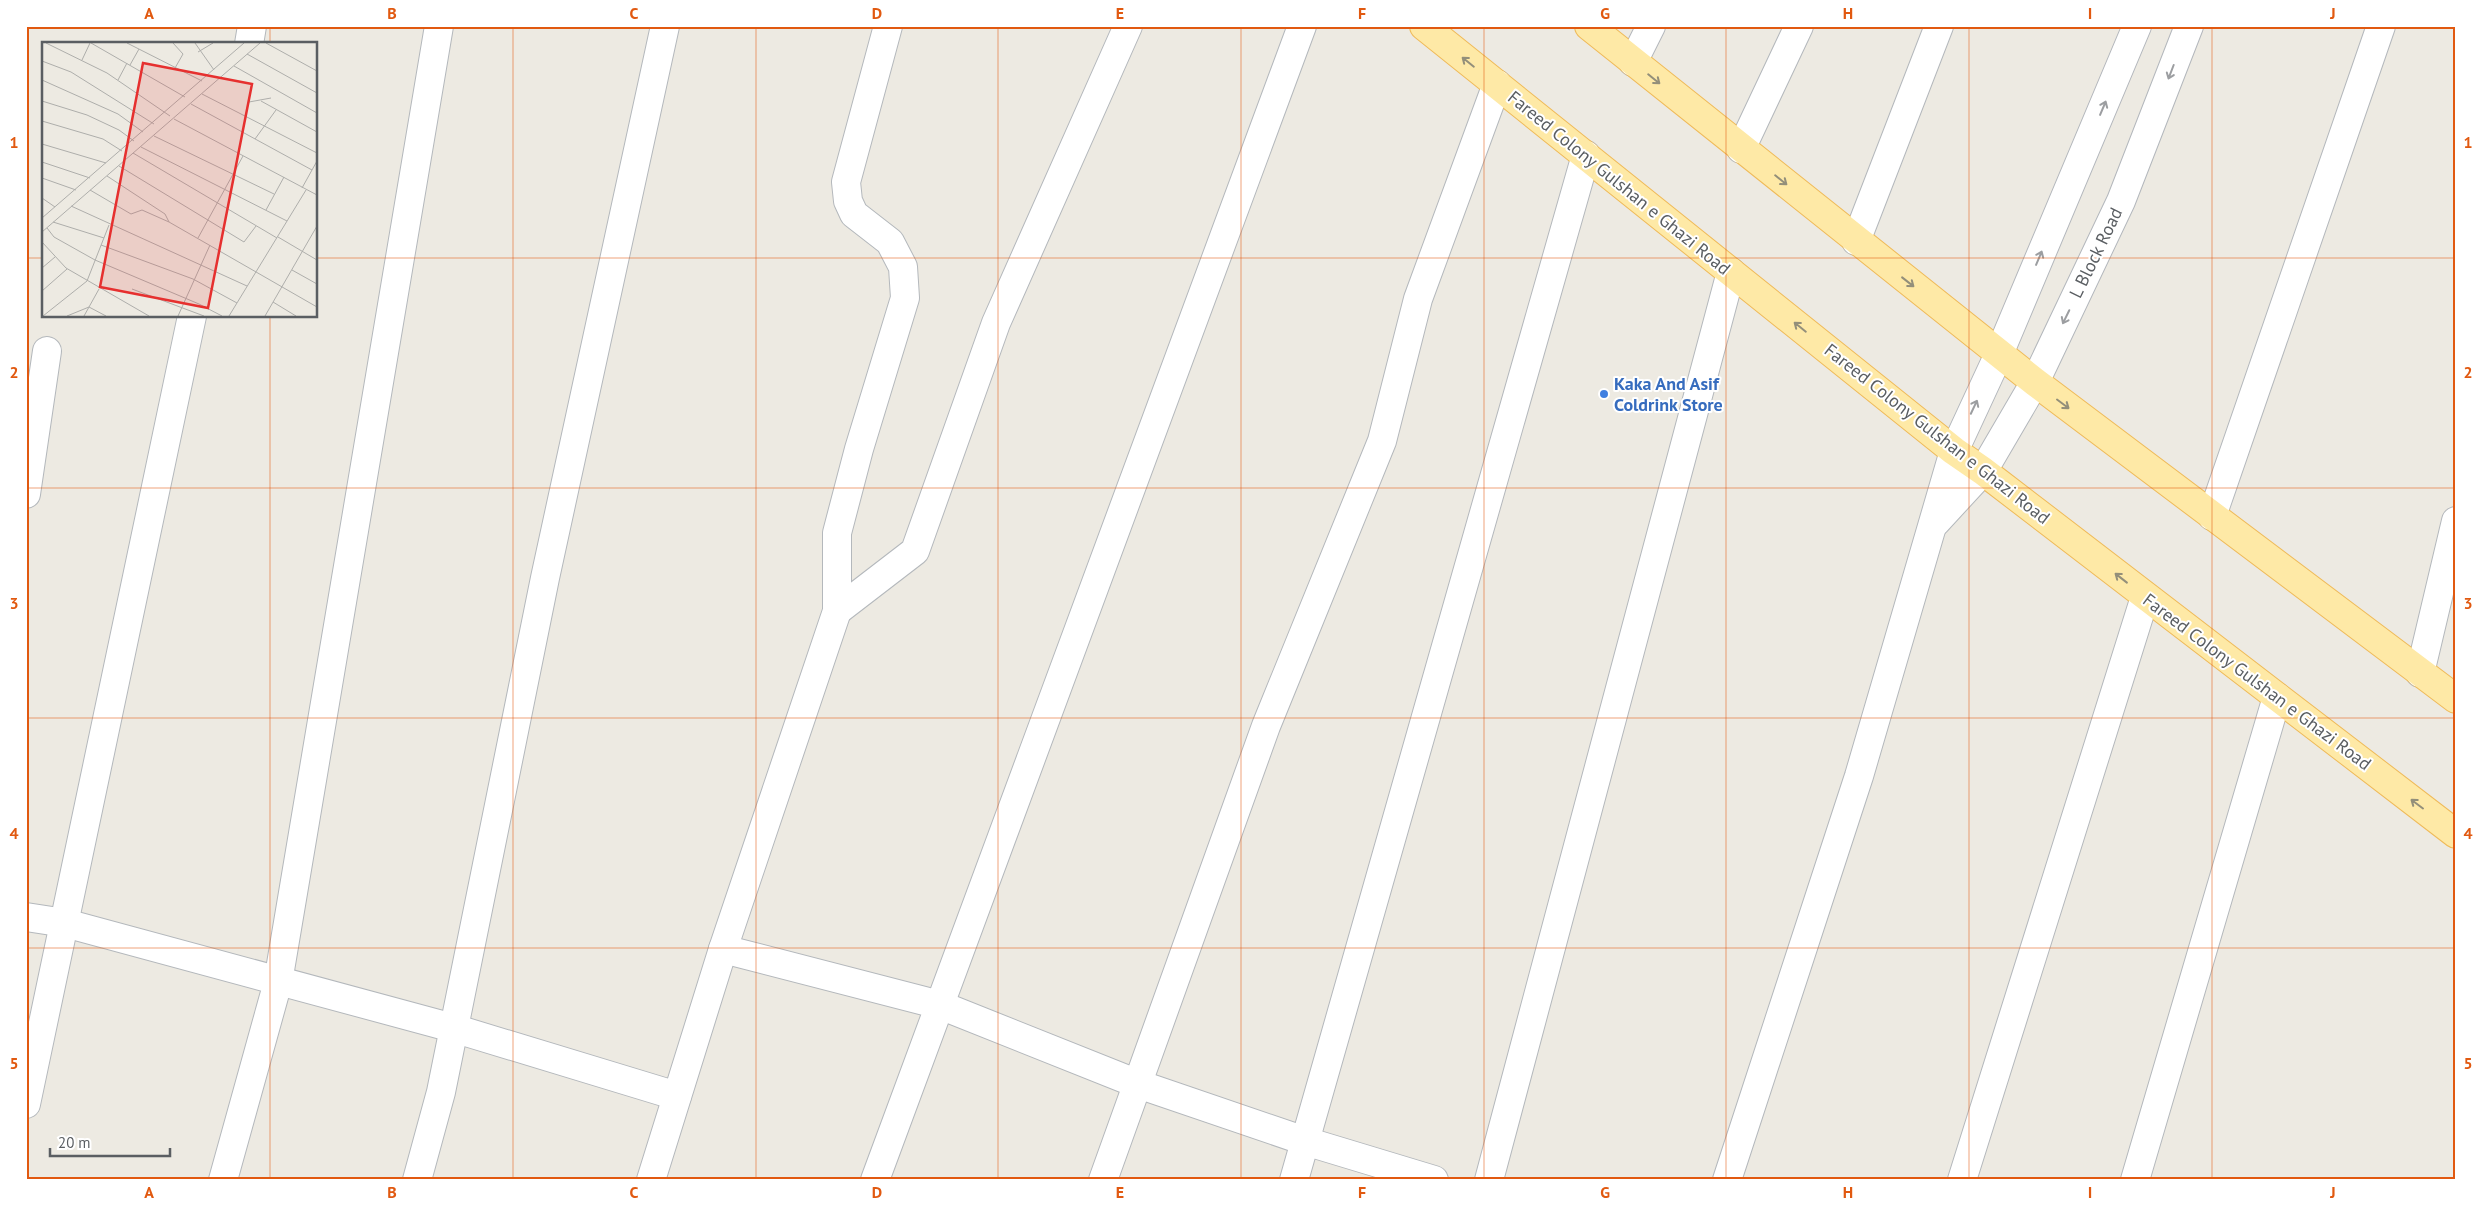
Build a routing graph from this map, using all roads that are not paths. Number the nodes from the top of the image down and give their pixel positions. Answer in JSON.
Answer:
{"nodes":[{"id":1,"x":252,"y":26,"type":"edge"},
{"id":2,"x":439,"y":26,"type":"edge"},
{"id":3,"x":665,"y":26,"type":"edge"},
{"id":4,"x":888,"y":26,"type":"edge"},
{"id":5,"x":1128,"y":26,"type":"edge"},
{"id":6,"x":1302,"y":26,"type":"edge"},
{"id":7,"x":1424,"y":26,"type":"edge"},
{"id":8,"x":1589,"y":26,"type":"edge"},
{"id":9,"x":1651,"y":26,"type":"edge"},
{"id":10,"x":1799,"y":26,"type":"edge"},
{"id":11,"x":1939,"y":26,"type":"edge"},
{"id":12,"x":2137,"y":26,"type":"edge"},
{"id":13,"x":2189,"y":26,"type":"edge"},
{"id":14,"x":2380,"y":26,"type":"edge"},
{"id":15,"x":249,"y":42,"type":"edge"},
{"id":16,"x":1633,"y":62,"type":"junction"},
{"id":17,"x":1497,"y":84,"type":"junction"},
{"id":18,"x":1742,"y":149,"type":"junction"},
{"id":19,"x":1586,"y":155,"type":"junction"},
{"id":20,"x":1856,"y":241,"type":"junction"},
{"id":21,"x":1731,"y":272,"type":"junction"},
{"id":22,"x":192,"y":318,"type":"edge"},
{"id":23,"x":48,"y":351,"type":"dead end"},
{"id":24,"x":1999,"y":354,"type":"junction"},
{"id":25,"x":2035,"y":382,"type":"junction"},
{"id":26,"x":1954,"y":451,"type":"junction"},
{"id":27,"x":1983,"y":471,"type":"junction"},
{"id":28,"x":26,"y":494,"type":"edge"},
{"id":29,"x":2212,"y":516,"type":"junction"},
{"id":30,"x":2456,"y":522,"type":"edge"},
{"id":31,"x":1934,"y":525,"type":"junction"},
{"id":32,"x":2146,"y":597,"type":"junction"},
{"id":33,"x":837,"y":611,"type":"junction"},
{"id":34,"x":2420,"y":673,"type":"junction"},
{"id":35,"x":2277,"y":697,"type":"junction"},
{"id":36,"x":2456,"y":699,"type":"edge"},
{"id":37,"x":2456,"y":834,"type":"edge"},
{"id":38,"x":26,"y":918,"type":"edge"},
{"id":39,"x":65,"y":923,"type":"junction"},
{"id":40,"x":723,"y":949,"type":"junction"},
{"id":41,"x":278,"y":982,"type":"junction"},
{"id":42,"x":940,"y":1005,"type":"junction"},
{"id":43,"x":453,"y":1028,"type":"junction"},
{"id":44,"x":1138,"y":1084,"type":"junction"},
{"id":45,"x":677,"y":1096,"type":"junction"},
{"id":46,"x":26,"y":1104,"type":"edge"},
{"id":47,"x":1305,"y":1141,"type":"junction"},
{"id":48,"x":223,"y":1180,"type":"edge"},
{"id":49,"x":417,"y":1180,"type":"edge"},
{"id":50,"x":651,"y":1180,"type":"edge"},
{"id":51,"x":875,"y":1180,"type":"edge"},
{"id":52,"x":1103,"y":1180,"type":"edge"},
{"id":53,"x":1294,"y":1180,"type":"edge"},
{"id":54,"x":1434,"y":1180,"type":"edge"},
{"id":55,"x":1489,"y":1180,"type":"edge"},
{"id":56,"x":1727,"y":1180,"type":"edge"},
{"id":57,"x":1962,"y":1180,"type":"edge"},
{"id":58,"x":2135,"y":1180,"type":"edge"}],
"edges":[{"from":1,"to":15,"type":"street"},
{"from":2,"to":41,"type":"street"},
{"from":3,"to":43,"type":"street"},
{"from":4,"to":33,"type":"street"},
{"from":5,"to":33,"type":"street"},
{"from":6,"to":42,"type":"street"},
{"from":17,"to":7,"type":"main road","name":"Fareed Colony Gulshan e Ghazi Road","one_way":true},
{"from":8,"to":16,"type":"main road"},
{"from":9,"to":16,"type":"street"},
{"from":10,"to":18,"type":"street"},
{"from":11,"to":20,"type":"street"},
{"from":24,"to":12,"type":"street","one_way":true},
{"from":13,"to":25,"type":"street","name":"L Block Road","one_way":true},
{"from":14,"to":29,"type":"street"},
{"from":16,"to":18,"type":"main road","one_way":true},
{"from":17,"to":19,"type":"main road","name":"Fareed Colony Gulshan e Ghazi Road"},
{"from":17,"to":44,"type":"street"},
{"from":18,"to":20,"type":"main road","one_way":true},
{"from":19,"to":21,"type":"main road","name":"Fareed Colony Gulshan e Ghazi Road"},
{"from":19,"to":47,"type":"street"},
{"from":20,"to":24,"type":"main road","one_way":true},
{"from":26,"to":21,"type":"main road","name":"Fareed Colony Gulshan e Ghazi Road","one_way":true},
{"from":21,"to":55,"type":"street"},
{"from":22,"to":39,"type":"street"},
{"from":23,"to":28,"type":"street"},
{"from":24,"to":25,"type":"main road"},
{"from":26,"to":24,"type":"street","one_way":true},
{"from":25,"to":27,"type":"street","name":"L Block Road"},
{"from":25,"to":29,"type":"main road","one_way":true},
{"from":26,"to":27,"type":"main road","name":"Fareed Colony Gulshan e Ghazi Road"},
{"from":26,"to":31,"type":"street"},
{"from":27,"to":31,"type":"street","name":"L Block Road"},
{"from":32,"to":27,"type":"main road","name":"Fareed Colony Gulshan e Ghazi Road","one_way":true},
{"from":29,"to":34,"type":"main road"},
{"from":30,"to":34,"type":"street"},
{"from":31,"to":56,"type":"street"},
{"from":32,"to":35,"type":"main road","name":"Fareed Colony Gulshan e Ghazi Road"},
{"from":32,"to":57,"type":"street"},
{"from":33,"to":40,"type":"street"},
{"from":34,"to":36,"type":"main road"},
{"from":37,"to":35,"type":"main road","name":"Fareed Colony Gulshan e Ghazi Road","one_way":true},
{"from":35,"to":58,"type":"street"},
{"from":38,"to":39,"type":"street"},
{"from":39,"to":41,"type":"street"},
{"from":39,"to":46,"type":"street"},
{"from":40,"to":42,"type":"street"},
{"from":40,"to":45,"type":"street"},
{"from":41,"to":43,"type":"street"},
{"from":41,"to":48,"type":"street"},
{"from":42,"to":44,"type":"street"},
{"from":42,"to":51,"type":"street"},
{"from":43,"to":45,"type":"street"},
{"from":43,"to":49,"type":"street"},
{"from":44,"to":47,"type":"street"},
{"from":44,"to":52,"type":"street"},
{"from":45,"to":50,"type":"street"},
{"from":47,"to":53,"type":"street"},
{"from":47,"to":54,"type":"street"}]}
